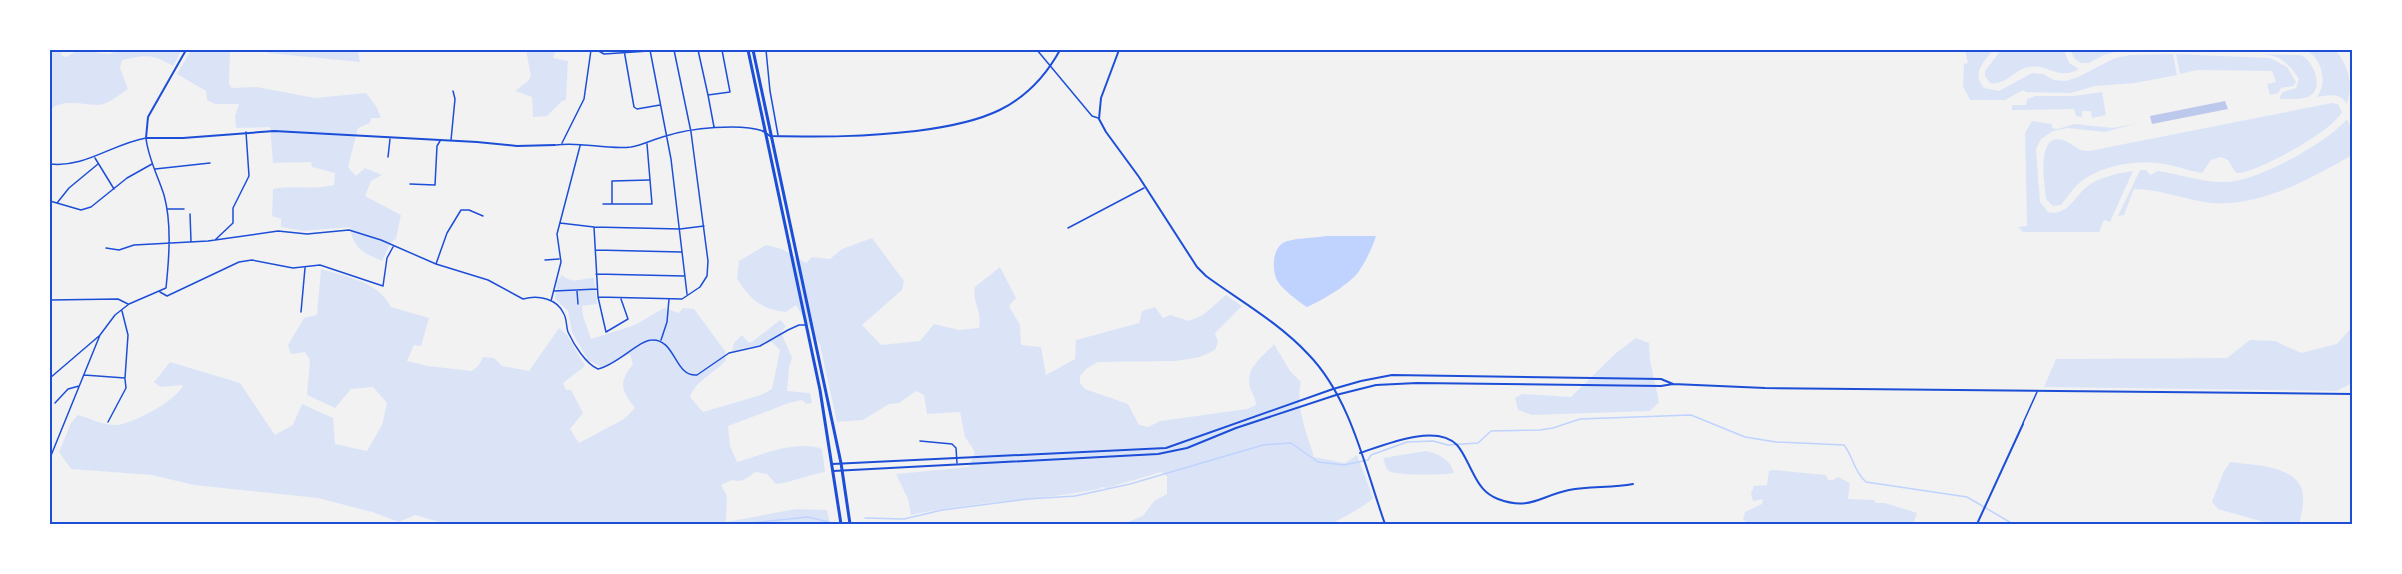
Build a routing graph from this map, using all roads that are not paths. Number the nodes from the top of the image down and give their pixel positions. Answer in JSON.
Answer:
{"nodes":[{"id":1,"x":186,"y":50,"type":"edge"},
{"id":2,"x":591,"y":50,"type":"edge"},
{"id":3,"x":597,"y":50,"type":"edge"},
{"id":4,"x":650,"y":50,"type":"edge"},
{"id":5,"x":664,"y":50,"type":"edge"},
{"id":6,"x":674,"y":50,"type":"edge"},
{"id":7,"x":698,"y":50,"type":"edge"},
{"id":8,"x":722,"y":50,"type":"edge"},
{"id":9,"x":750,"y":50,"type":"edge"},
{"id":10,"x":766,"y":50,"type":"edge"},
{"id":11,"x":1037,"y":50,"type":"edge"},
{"id":12,"x":1060,"y":50,"type":"edge"},
{"id":13,"x":1119,"y":50,"type":"edge"},
{"id":14,"x":624,"y":51,"type":"edge"},
{"id":15,"x":1050,"y":66,"type":"junction"},
{"id":16,"x":453,"y":91,"type":"dead end"},
{"id":17,"x":708,"y":95,"type":"junction"},
{"id":18,"x":661,"y":105,"type":"junction"},
{"id":19,"x":1099,"y":119,"type":"junction"},
{"id":20,"x":714,"y":128,"type":"junction"},
{"id":21,"x":246,"y":132,"type":"junction"},
{"id":22,"x":691,"y":132,"type":"junction"},
{"id":23,"x":766,"y":134,"type":"junction"},
{"id":24,"x":667,"y":135,"type":"junction"},
{"id":25,"x":779,"y":136,"type":"junction"},
{"id":26,"x":146,"y":138,"type":"junction"},
{"id":27,"x":390,"y":138,"type":"junction"},
{"id":28,"x":440,"y":140,"type":"junction"},
{"id":29,"x":451,"y":141,"type":"junction"},
{"id":30,"x":647,"y":143,"type":"junction"},
{"id":31,"x":562,"y":144,"type":"junction"},
{"id":32,"x":555,"y":145,"type":"joint"},
{"id":33,"x":580,"y":146,"type":"junction"},
{"id":34,"x":95,"y":157,"type":"junction"},
{"id":35,"x":388,"y":157,"type":"dead end"},
{"id":36,"x":210,"y":163,"type":"dead end"},
{"id":37,"x":50,"y":164,"type":"edge"},
{"id":38,"x":98,"y":164,"type":"junction"},
{"id":39,"x":152,"y":164,"type":"junction"},
{"id":40,"x":154,"y":169,"type":"junction"},
{"id":41,"x":650,"y":180,"type":"junction"},
{"id":42,"x":410,"y":184,"type":"dead end"},
{"id":43,"x":1145,"y":188,"type":"junction"},
{"id":44,"x":114,"y":190,"type":"junction"},
{"id":45,"x":50,"y":201,"type":"edge"},
{"id":46,"x":56,"y":203,"type":"junction"},
{"id":47,"x":603,"y":204,"type":"dead end"},
{"id":48,"x":612,"y":204,"type":"junction"},
{"id":49,"x":166,"y":209,"type":"junction"},
{"id":50,"x":184,"y":209,"type":"dead end"},
{"id":51,"x":190,"y":214,"type":"dead end"},
{"id":52,"x":483,"y":216,"type":"dead end"},
{"id":53,"x":560,"y":222,"type":"junction"},
{"id":54,"x":704,"y":226,"type":"junction"},
{"id":55,"x":594,"y":227,"type":"junction"},
{"id":56,"x":1068,"y":228,"type":"dead end"},
{"id":57,"x":680,"y":229,"type":"junction"},
{"id":58,"x":215,"y":240,"type":"junction"},
{"id":59,"x":191,"y":242,"type":"junction"},
{"id":60,"x":168,"y":243,"type":"junction"},
{"id":61,"x":393,"y":246,"type":"junction"},
{"id":62,"x":106,"y":248,"type":"dead end"},
{"id":63,"x":595,"y":250,"type":"junction"},
{"id":64,"x":682,"y":252,"type":"junction"},
{"id":65,"x":560,"y":259,"type":"junction"},
{"id":66,"x":545,"y":260,"type":"dead end"},
{"id":67,"x":436,"y":264,"type":"junction"},
{"id":68,"x":305,"y":267,"type":"junction"},
{"id":69,"x":595,"y":274,"type":"junction"},
{"id":70,"x":685,"y":276,"type":"junction"},
{"id":71,"x":597,"y":289,"type":"junction"},
{"id":72,"x":576,"y":290,"type":"junction"},
{"id":73,"x":553,"y":291,"type":"junction"},
{"id":74,"x":160,"y":292,"type":"junction"},
{"id":75,"x":687,"y":295,"type":"junction"},
{"id":76,"x":598,"y":297,"type":"junction"},
{"id":77,"x":621,"y":298,"type":"junction"},
{"id":78,"x":669,"y":299,"type":"junction"},
{"id":79,"x":50,"y":300,"type":"edge"},
{"id":80,"x":551,"y":302,"type":"junction"},
{"id":81,"x":129,"y":304,"type":"junction"},
{"id":82,"x":578,"y":304,"type":"dead end"},
{"id":83,"x":122,"y":310,"type":"junction"},
{"id":84,"x":301,"y":312,"type":"dead end"},
{"id":85,"x":806,"y":325,"type":"junction"},
{"id":86,"x":100,"y":336,"type":"junction"},
{"id":87,"x":660,"y":341,"type":"junction"},
{"id":88,"x":84,"y":375,"type":"junction"},
{"id":89,"x":50,"y":378,"type":"edge"},
{"id":90,"x":125,"y":378,"type":"junction"},
{"id":91,"x":1673,"y":384,"type":"junction"},
{"id":92,"x":80,"y":386,"type":"junction"},
{"id":93,"x":1333,"y":389,"type":"junction"},
{"id":94,"x":2037,"y":391,"type":"junction"},
{"id":95,"x":2352,"y":394,"type":"edge"},
{"id":96,"x":1336,"y":395,"type":"junction"},
{"id":97,"x":55,"y":402,"type":"dead end"},
{"id":98,"x":108,"y":422,"type":"dead end"},
{"id":99,"x":2023,"y":424,"type":"joint"},
{"id":100,"x":50,"y":441,"type":"edge"},
{"id":101,"x":920,"y":441,"type":"dead end"},
{"id":102,"x":56,"y":443,"type":"junction"},
{"id":103,"x":1360,"y":453,"type":"junction"},
{"id":104,"x":50,"y":454,"type":"edge"},
{"id":105,"x":50,"y":458,"type":"edge"},
{"id":106,"x":957,"y":459,"type":"junction"},
{"id":107,"x":841,"y":463,"type":"junction"},
{"id":108,"x":832,"y":464,"type":"junction"},
{"id":109,"x":957,"y":464,"type":"junction"},
{"id":110,"x":842,"y":470,"type":"junction"},
{"id":111,"x":833,"y":471,"type":"junction"},
{"id":112,"x":1633,"y":484,"type":"dead end"},
{"id":113,"x":841,"y":525,"type":"edge"},
{"id":114,"x":850,"y":525,"type":"edge"},
{"id":115,"x":1385,"y":525,"type":"edge"},
{"id":116,"x":1977,"y":525,"type":"edge"}],
"edges":[{"from":1,"to":26,"type":"street"},
{"from":2,"to":31,"type":"street"},
{"from":3,"to":14,"type":"street"},
{"from":4,"to":5,"type":"street"},
{"from":4,"to":14,"type":"street"},
{"from":4,"to":18,"type":"street"},
{"from":6,"to":22,"type":"street"},
{"from":7,"to":17,"type":"street"},
{"from":8,"to":17,"type":"street"},
{"from":9,"to":23,"type":"highway"},
{"from":10,"to":25,"type":"street"},
{"from":11,"to":15,"type":"street"},
{"from":12,"to":15,"type":"street"},
{"from":13,"to":19,"type":"street"},
{"from":14,"to":18,"type":"street"},
{"from":15,"to":19,"type":"street"},
{"from":15,"to":25,"type":"street"},
{"from":16,"to":29,"type":"street"},
{"from":17,"to":20,"type":"street"},
{"from":18,"to":24,"type":"street"},
{"from":19,"to":43,"type":"street"},
{"from":20,"to":22,"type":"street"},
{"from":20,"to":23,"type":"street"},
{"from":21,"to":26,"type":"street"},
{"from":21,"to":27,"type":"street"},
{"from":21,"to":58,"type":"street"},
{"from":22,"to":24,"type":"street"},
{"from":22,"to":54,"type":"street"},
{"from":23,"to":25,"type":"street"},
{"from":23,"to":85,"type":"highway"},
{"from":23,"to":107,"type":"highway"},
{"from":24,"to":30,"type":"street"},
{"from":24,"to":57,"type":"street"},
{"from":26,"to":34,"type":"street"},
{"from":26,"to":39,"type":"street"},
{"from":27,"to":28,"type":"street"},
{"from":27,"to":35,"type":"street"},
{"from":28,"to":29,"type":"street"},
{"from":28,"to":42,"type":"street"},
{"from":29,"to":32,"type":"street"},
{"from":30,"to":33,"type":"street"},
{"from":30,"to":41,"type":"street"},
{"from":31,"to":32,"type":"street"},
{"from":31,"to":33,"type":"street"},
{"from":33,"to":53,"type":"street"},
{"from":34,"to":37,"type":"street"},
{"from":34,"to":38,"type":"street"},
{"from":36,"to":40,"type":"street"},
{"from":38,"to":44,"type":"street"},
{"from":38,"to":46,"type":"street"},
{"from":39,"to":40,"type":"street"},
{"from":39,"to":44,"type":"street"},
{"from":40,"to":49,"type":"street"},
{"from":41,"to":48,"type":"street"},
{"from":41,"to":48,"type":"street"},
{"from":43,"to":56,"type":"street"},
{"from":43,"to":93,"type":"street"},
{"from":44,"to":46,"type":"street"},
{"from":45,"to":46,"type":"street"},
{"from":47,"to":48,"type":"street"},
{"from":49,"to":50,"type":"street"},
{"from":49,"to":60,"type":"street"},
{"from":51,"to":59,"type":"street"},
{"from":52,"to":67,"type":"street"},
{"from":53,"to":55,"type":"street"},
{"from":53,"to":65,"type":"street"},
{"from":54,"to":57,"type":"street"},
{"from":54,"to":75,"type":"street"},
{"from":55,"to":57,"type":"street"},
{"from":55,"to":63,"type":"street"},
{"from":57,"to":64,"type":"street"},
{"from":58,"to":59,"type":"street"},
{"from":58,"to":61,"type":"street"},
{"from":59,"to":60,"type":"street"},
{"from":60,"to":62,"type":"street"},
{"from":60,"to":74,"type":"street"},
{"from":61,"to":67,"type":"street"},
{"from":61,"to":68,"type":"street"},
{"from":63,"to":64,"type":"street"},
{"from":63,"to":69,"type":"street"},
{"from":64,"to":70,"type":"street"},
{"from":65,"to":66,"type":"street"},
{"from":65,"to":73,"type":"street"},
{"from":67,"to":80,"type":"street"},
{"from":68,"to":74,"type":"street"},
{"from":68,"to":84,"type":"street"},
{"from":69,"to":70,"type":"street"},
{"from":69,"to":71,"type":"street"},
{"from":70,"to":75,"type":"street"},
{"from":71,"to":72,"type":"street"},
{"from":71,"to":76,"type":"street"},
{"from":72,"to":73,"type":"street"},
{"from":72,"to":82,"type":"street"},
{"from":73,"to":80,"type":"street"},
{"from":74,"to":81,"type":"street"},
{"from":75,"to":78,"type":"street"},
{"from":76,"to":77,"type":"street"},
{"from":76,"to":77,"type":"street"},
{"from":77,"to":78,"type":"street"},
{"from":78,"to":87,"type":"street"},
{"from":79,"to":81,"type":"street"},
{"from":80,"to":87,"type":"street"},
{"from":81,"to":83,"type":"street"},
{"from":83,"to":86,"type":"street"},
{"from":83,"to":90,"type":"street"},
{"from":85,"to":87,"type":"street"},
{"from":85,"to":108,"type":"highway"},
{"from":86,"to":88,"type":"street"},
{"from":86,"to":89,"type":"street"},
{"from":88,"to":90,"type":"street"},
{"from":88,"to":92,"type":"street"},
{"from":90,"to":98,"type":"street"},
{"from":91,"to":93,"type":"street"},
{"from":91,"to":94,"type":"street"},
{"from":91,"to":96,"type":"street"},
{"from":92,"to":97,"type":"street"},
{"from":92,"to":102,"type":"street"},
{"from":93,"to":96,"type":"street"},
{"from":93,"to":106,"type":"street"},
{"from":94,"to":95,"type":"street"},
{"from":94,"to":99,"type":"street"},
{"from":96,"to":103,"type":"street"},
{"from":96,"to":109,"type":"street"},
{"from":99,"to":116,"type":"street"},
{"from":100,"to":102,"type":"street"},
{"from":101,"to":106,"type":"street"},
{"from":102,"to":104,"type":"street"},
{"from":103,"to":112,"type":"street"},
{"from":103,"to":115,"type":"street"},
{"from":104,"to":105,"type":"street"},
{"from":106,"to":107,"type":"street"},
{"from":106,"to":109,"type":"street"},
{"from":107,"to":108,"type":"street"},
{"from":107,"to":110,"type":"highway"},
{"from":108,"to":111,"type":"highway"},
{"from":109,"to":110,"type":"street"},
{"from":110,"to":111,"type":"street"},
{"from":110,"to":114,"type":"highway"},
{"from":111,"to":113,"type":"highway"}]}
